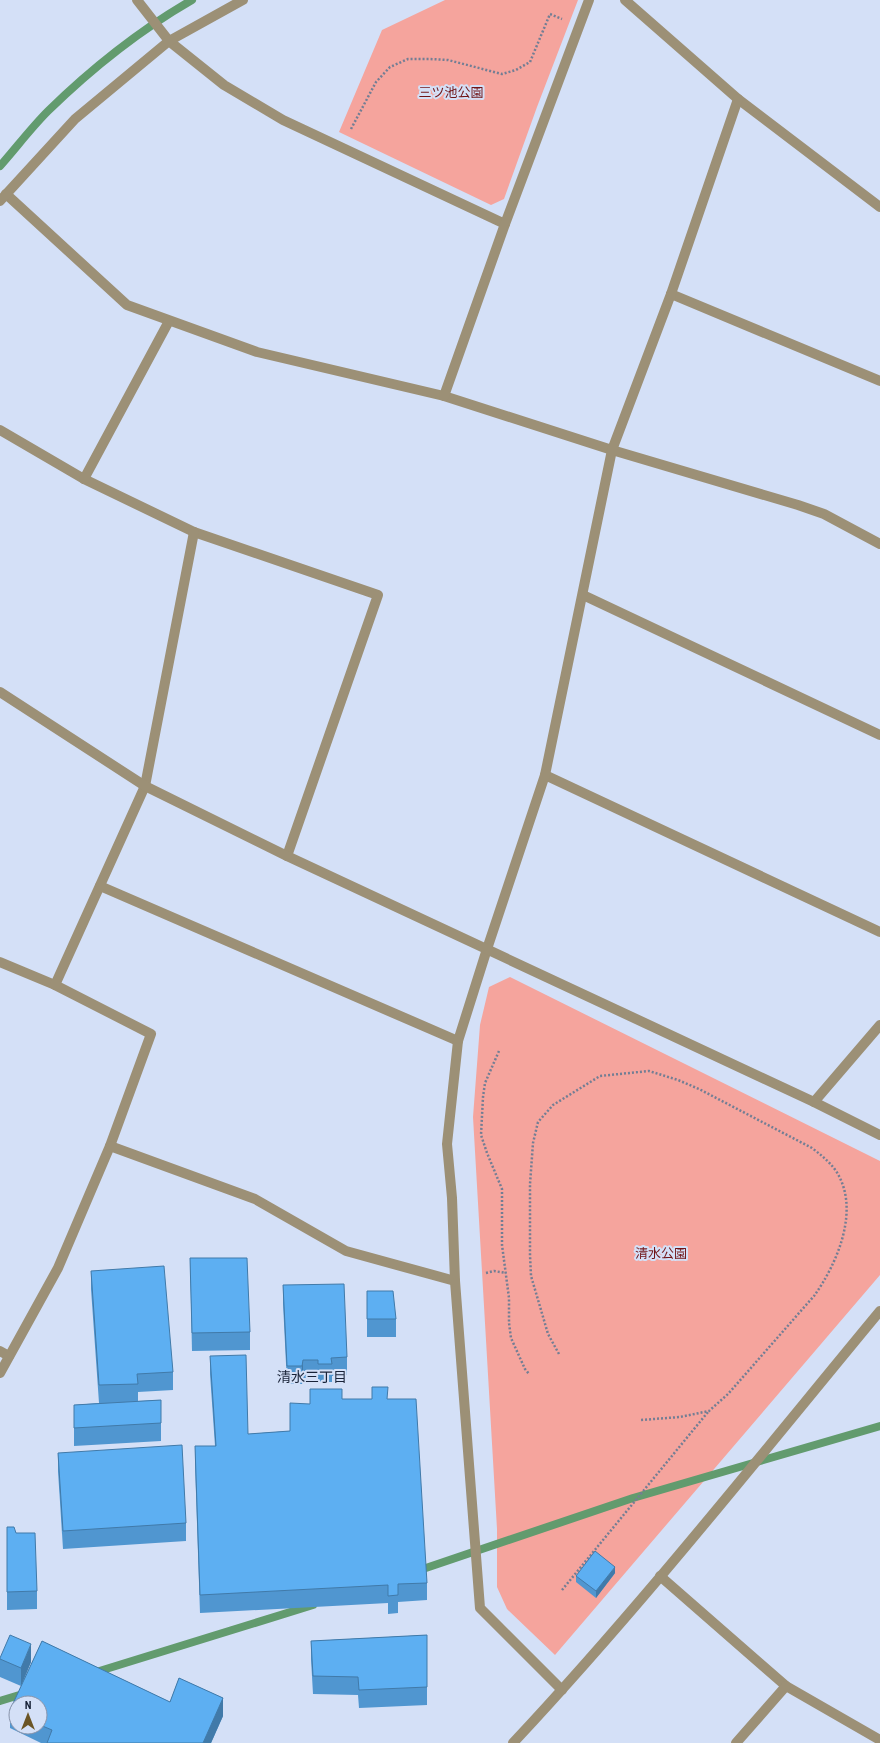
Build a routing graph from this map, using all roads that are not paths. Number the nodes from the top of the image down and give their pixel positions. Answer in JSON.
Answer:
{"nodes":[{"id":1,"x":137,"y":0,"type":"edge"},
{"id":2,"x":243,"y":0,"type":"edge"},
{"id":3,"x":589,"y":0,"type":"edge"},
{"id":4,"x":625,"y":0,"type":"edge"},
{"id":5,"x":169,"y":41,"type":"junction"},
{"id":6,"x":738,"y":98,"type":"junction"},
{"id":7,"x":3,"y":198,"type":"edge"},
{"id":8,"x":880,"y":207,"type":"edge"},
{"id":9,"x":505,"y":224,"type":"junction"},
{"id":10,"x":671,"y":294,"type":"junction"},
{"id":11,"x":169,"y":321,"type":"junction"},
{"id":12,"x":879,"y":379,"type":"edge"},
{"id":13,"x":444,"y":396,"type":"junction"},
{"id":14,"x":0,"y":430,"type":"edge"},
{"id":15,"x":612,"y":450,"type":"junction"},
{"id":16,"x":84,"y":479,"type":"junction"},
{"id":17,"x":194,"y":532,"type":"junction"},
{"id":18,"x":880,"y":544,"type":"edge"},
{"id":19,"x":583,"y":595,"type":"junction"},
{"id":20,"x":0,"y":692,"type":"edge"},
{"id":21,"x":880,"y":735,"type":"edge"},
{"id":22,"x":545,"y":775,"type":"junction"},
{"id":23,"x":145,"y":786,"type":"junction"},
{"id":24,"x":287,"y":856,"type":"junction"},
{"id":25,"x":100,"y":886,"type":"junction"},
{"id":26,"x":880,"y":932,"type":"edge"},
{"id":27,"x":487,"y":949,"type":"junction"},
{"id":28,"x":0,"y":962,"type":"edge"},
{"id":29,"x":55,"y":986,"type":"junction"},
{"id":30,"x":880,"y":1025,"type":"edge"},
{"id":31,"x":458,"y":1040,"type":"junction"},
{"id":32,"x":814,"y":1102,"type":"junction"},
{"id":33,"x":880,"y":1135,"type":"edge"},
{"id":34,"x":110,"y":1146,"type":"junction"},
{"id":35,"x":455,"y":1282,"type":"junction"},
{"id":36,"x":880,"y":1311,"type":"edge"},
{"id":37,"x":5,"y":1354,"type":"edge"},
{"id":38,"x":0,"y":1373,"type":"edge"},
{"id":39,"x":660,"y":1576,"type":"junction"},
{"id":40,"x":786,"y":1686,"type":"junction"},
{"id":41,"x":562,"y":1690,"type":"junction"},
{"id":42,"x":880,"y":1740,"type":"edge"},
{"id":43,"x":513,"y":1743,"type":"edge"},
{"id":44,"x":736,"y":1743,"type":"edge"}],
"edges":[{"from":1,"to":5,"type":"street"},
{"from":2,"to":5,"type":"street"},
{"from":3,"to":9,"type":"street"},
{"from":4,"to":6,"type":"street"},
{"from":5,"to":7,"type":"street"},
{"from":5,"to":9,"type":"street"},
{"from":6,"to":8,"type":"street"},
{"from":6,"to":10,"type":"street"},
{"from":7,"to":11,"type":"street"},
{"from":9,"to":13,"type":"street"},
{"from":10,"to":12,"type":"street"},
{"from":10,"to":15,"type":"street"},
{"from":11,"to":13,"type":"street"},
{"from":11,"to":16,"type":"street"},
{"from":13,"to":15,"type":"street"},
{"from":14,"to":16,"type":"street"},
{"from":15,"to":18,"type":"street"},
{"from":15,"to":19,"type":"street"},
{"from":16,"to":17,"type":"street"},
{"from":17,"to":23,"type":"street"},
{"from":17,"to":24,"type":"street"},
{"from":19,"to":21,"type":"street"},
{"from":19,"to":22,"type":"street"},
{"from":20,"to":23,"type":"street"},
{"from":22,"to":26,"type":"street"},
{"from":22,"to":27,"type":"street"},
{"from":23,"to":24,"type":"street"},
{"from":23,"to":25,"type":"street"},
{"from":24,"to":27,"type":"street"},
{"from":25,"to":29,"type":"street"},
{"from":25,"to":31,"type":"street"},
{"from":27,"to":31,"type":"street"},
{"from":27,"to":32,"type":"street"},
{"from":28,"to":29,"type":"street"},
{"from":29,"to":34,"type":"street"},
{"from":30,"to":32,"type":"street"},
{"from":31,"to":35,"type":"street"},
{"from":32,"to":33,"type":"street"},
{"from":34,"to":35,"type":"street"},
{"from":34,"to":37,"type":"street"},
{"from":35,"to":41,"type":"street"},
{"from":36,"to":39,"type":"street"},
{"from":37,"to":38,"type":"street"},
{"from":39,"to":40,"type":"street"},
{"from":39,"to":41,"type":"street"},
{"from":40,"to":42,"type":"street"},
{"from":40,"to":44,"type":"street"},
{"from":41,"to":43,"type":"street"}]}
